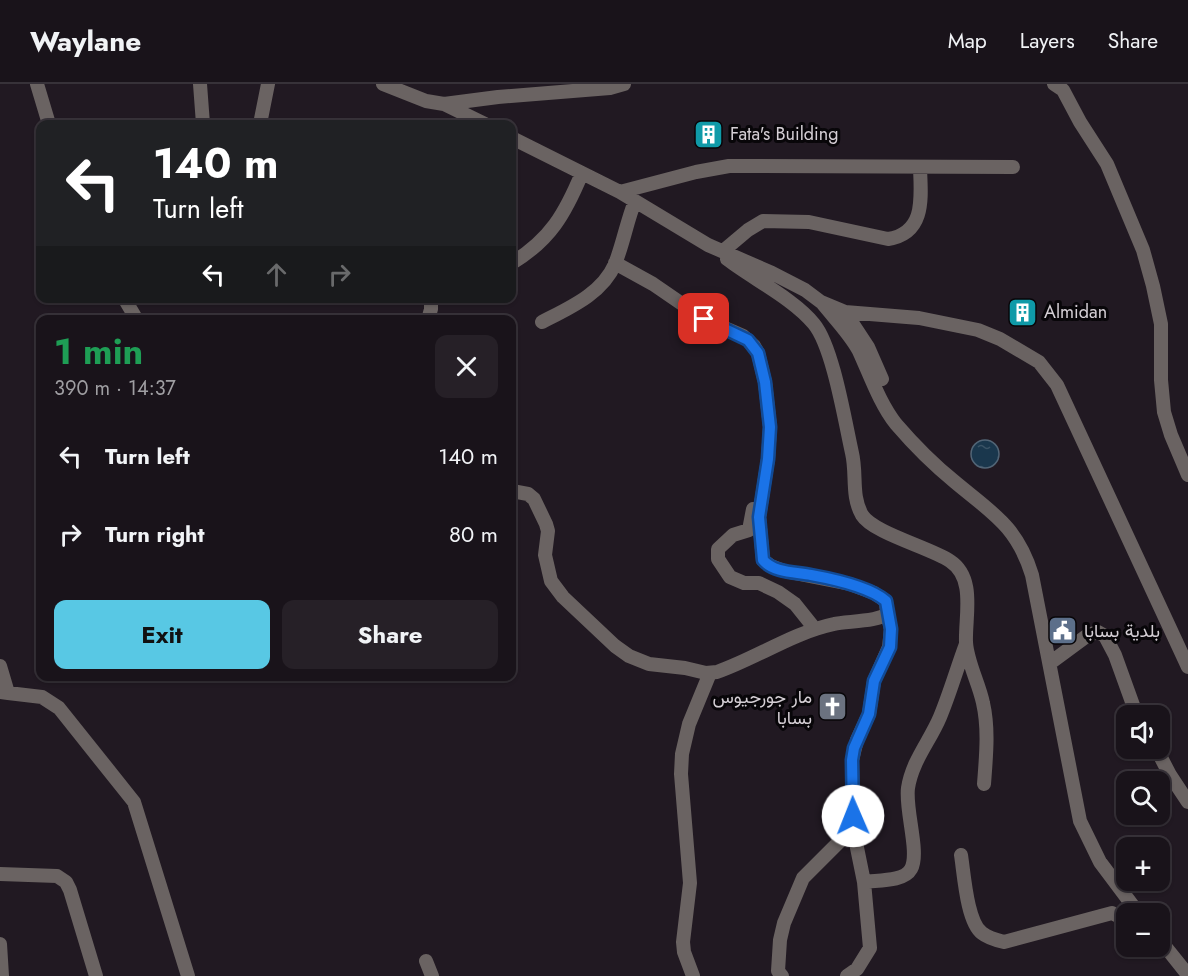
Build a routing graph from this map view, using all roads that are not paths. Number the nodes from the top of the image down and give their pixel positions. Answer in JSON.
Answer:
{"nodes":[{"id":1,"x":37,"y":84,"type":"edge"},
{"id":2,"x":200,"y":84,"type":"edge"},
{"id":3,"x":268,"y":84,"type":"edge"},
{"id":4,"x":383,"y":84,"type":"edge"},
{"id":5,"x":411,"y":84,"type":"edge"},
{"id":6,"x":624,"y":84,"type":"edge"},
{"id":7,"x":1054,"y":84,"type":"edge"},
{"id":8,"x":442,"y":104,"type":"junction"},
{"id":9,"x":48,"y":120,"type":"edge"},
{"id":10,"x":202,"y":120,"type":"edge"},
{"id":11,"x":261,"y":120,"type":"edge"},
{"id":12,"x":476,"y":120,"type":"edge"},
{"id":13,"x":516,"y":140,"type":"edge"},
{"id":14,"x":1013,"y":167,"type":"dead end"},
{"id":15,"x":920,"y":168,"type":"junction"},
{"id":16,"x":582,"y":173,"type":"junction"},
{"id":17,"x":620,"y":192,"type":"junction"},
{"id":18,"x":635,"y":201,"type":"junction"},
{"id":19,"x":708,"y":245,"type":"junction"},
{"id":20,"x":723,"y":251,"type":"junction"},
{"id":21,"x":516,"y":260,"type":"edge"},
{"id":22,"x":615,"y":263,"type":"junction"},
{"id":23,"x":844,"y":321,"type":"junction"},
{"id":24,"x":542,"y":322,"type":"dead end"},
{"id":25,"x":1188,"y":475,"type":"edge"},
{"id":26,"x":516,"y":492,"type":"edge"},
{"id":27,"x":762,"y":493,"type":"junction"},
{"id":28,"x":887,"y":613,"type":"junction"},
{"id":29,"x":815,"y":629,"type":"junction"},
{"id":30,"x":966,"y":644,"type":"junction"},
{"id":31,"x":1050,"y":663,"type":"junction"},
{"id":32,"x":0,"y":666,"type":"edge"},
{"id":33,"x":1188,"y":667,"type":"edge"},
{"id":34,"x":710,"y":673,"type":"junction"},
{"id":35,"x":4,"y":692,"type":"edge"},
{"id":36,"x":1133,"y":705,"type":"edge"},
{"id":37,"x":1162,"y":759,"type":"edge"},
{"id":38,"x":984,"y":784,"type":"dead end"},
{"id":39,"x":1188,"y":802,"type":"edge"},
{"id":40,"x":853,"y":828,"type":"junction"},
{"id":41,"x":961,"y":855,"type":"dead end"},
{"id":42,"x":0,"y":874,"type":"edge"},
{"id":43,"x":864,"y":882,"type":"junction"},
{"id":44,"x":1130,"y":903,"type":"edge"},
{"id":45,"x":1116,"y":915,"type":"edge"},
{"id":46,"x":0,"y":944,"type":"edge"},
{"id":47,"x":1170,"y":952,"type":"edge"},
{"id":48,"x":426,"y":961,"type":"dead end"},
{"id":49,"x":1188,"y":975,"type":"edge"},
{"id":50,"x":3,"y":976,"type":"edge"},
{"id":51,"x":96,"y":976,"type":"edge"},
{"id":52,"x":188,"y":976,"type":"edge"},
{"id":53,"x":432,"y":976,"type":"edge"},
{"id":54,"x":693,"y":976,"type":"edge"},
{"id":55,"x":782,"y":976,"type":"edge"},
{"id":56,"x":847,"y":976,"type":"edge"}],
"edges":[{"from":1,"to":9,"type":"street"},
{"from":2,"to":10,"type":"street"},
{"from":3,"to":11,"type":"street"},
{"from":4,"to":8,"type":"street"},
{"from":5,"to":8,"type":"street"},
{"from":6,"to":8,"type":"street"},
{"from":7,"to":25,"type":"street"},
{"from":8,"to":12,"type":"street"},
{"from":13,"to":16,"type":"street"},
{"from":14,"to":15,"type":"street"},
{"from":15,"to":17,"type":"street"},
{"from":15,"to":20,"type":"street"},
{"from":16,"to":17,"type":"street"},
{"from":16,"to":21,"type":"street"},
{"from":17,"to":18,"type":"street"},
{"from":18,"to":19,"type":"street"},
{"from":18,"to":22,"type":"street"},
{"from":19,"to":20,"type":"street"},
{"from":19,"to":30,"type":"street"},
{"from":20,"to":23,"type":"street"},
{"from":22,"to":24,"type":"street"},
{"from":22,"to":27,"type":"street"},
{"from":23,"to":31,"type":"street"},
{"from":23,"to":33,"type":"street"},
{"from":26,"to":34,"type":"street"},
{"from":27,"to":28,"type":"street"},
{"from":27,"to":29,"type":"street"},
{"from":28,"to":29,"type":"street"},
{"from":28,"to":40,"type":"street"},
{"from":29,"to":34,"type":"street"},
{"from":30,"to":38,"type":"street"},
{"from":30,"to":43,"type":"street"},
{"from":31,"to":36,"type":"street"},
{"from":31,"to":44,"type":"street"},
{"from":32,"to":35,"type":"street"},
{"from":34,"to":54,"type":"street"},
{"from":35,"to":52,"type":"street"},
{"from":37,"to":39,"type":"street"},
{"from":40,"to":43,"type":"street"},
{"from":40,"to":55,"type":"street"},
{"from":41,"to":45,"type":"street"},
{"from":42,"to":51,"type":"street"},
{"from":43,"to":56,"type":"street"},
{"from":46,"to":50,"type":"street"},
{"from":47,"to":49,"type":"street"},
{"from":48,"to":53,"type":"street"}]}
